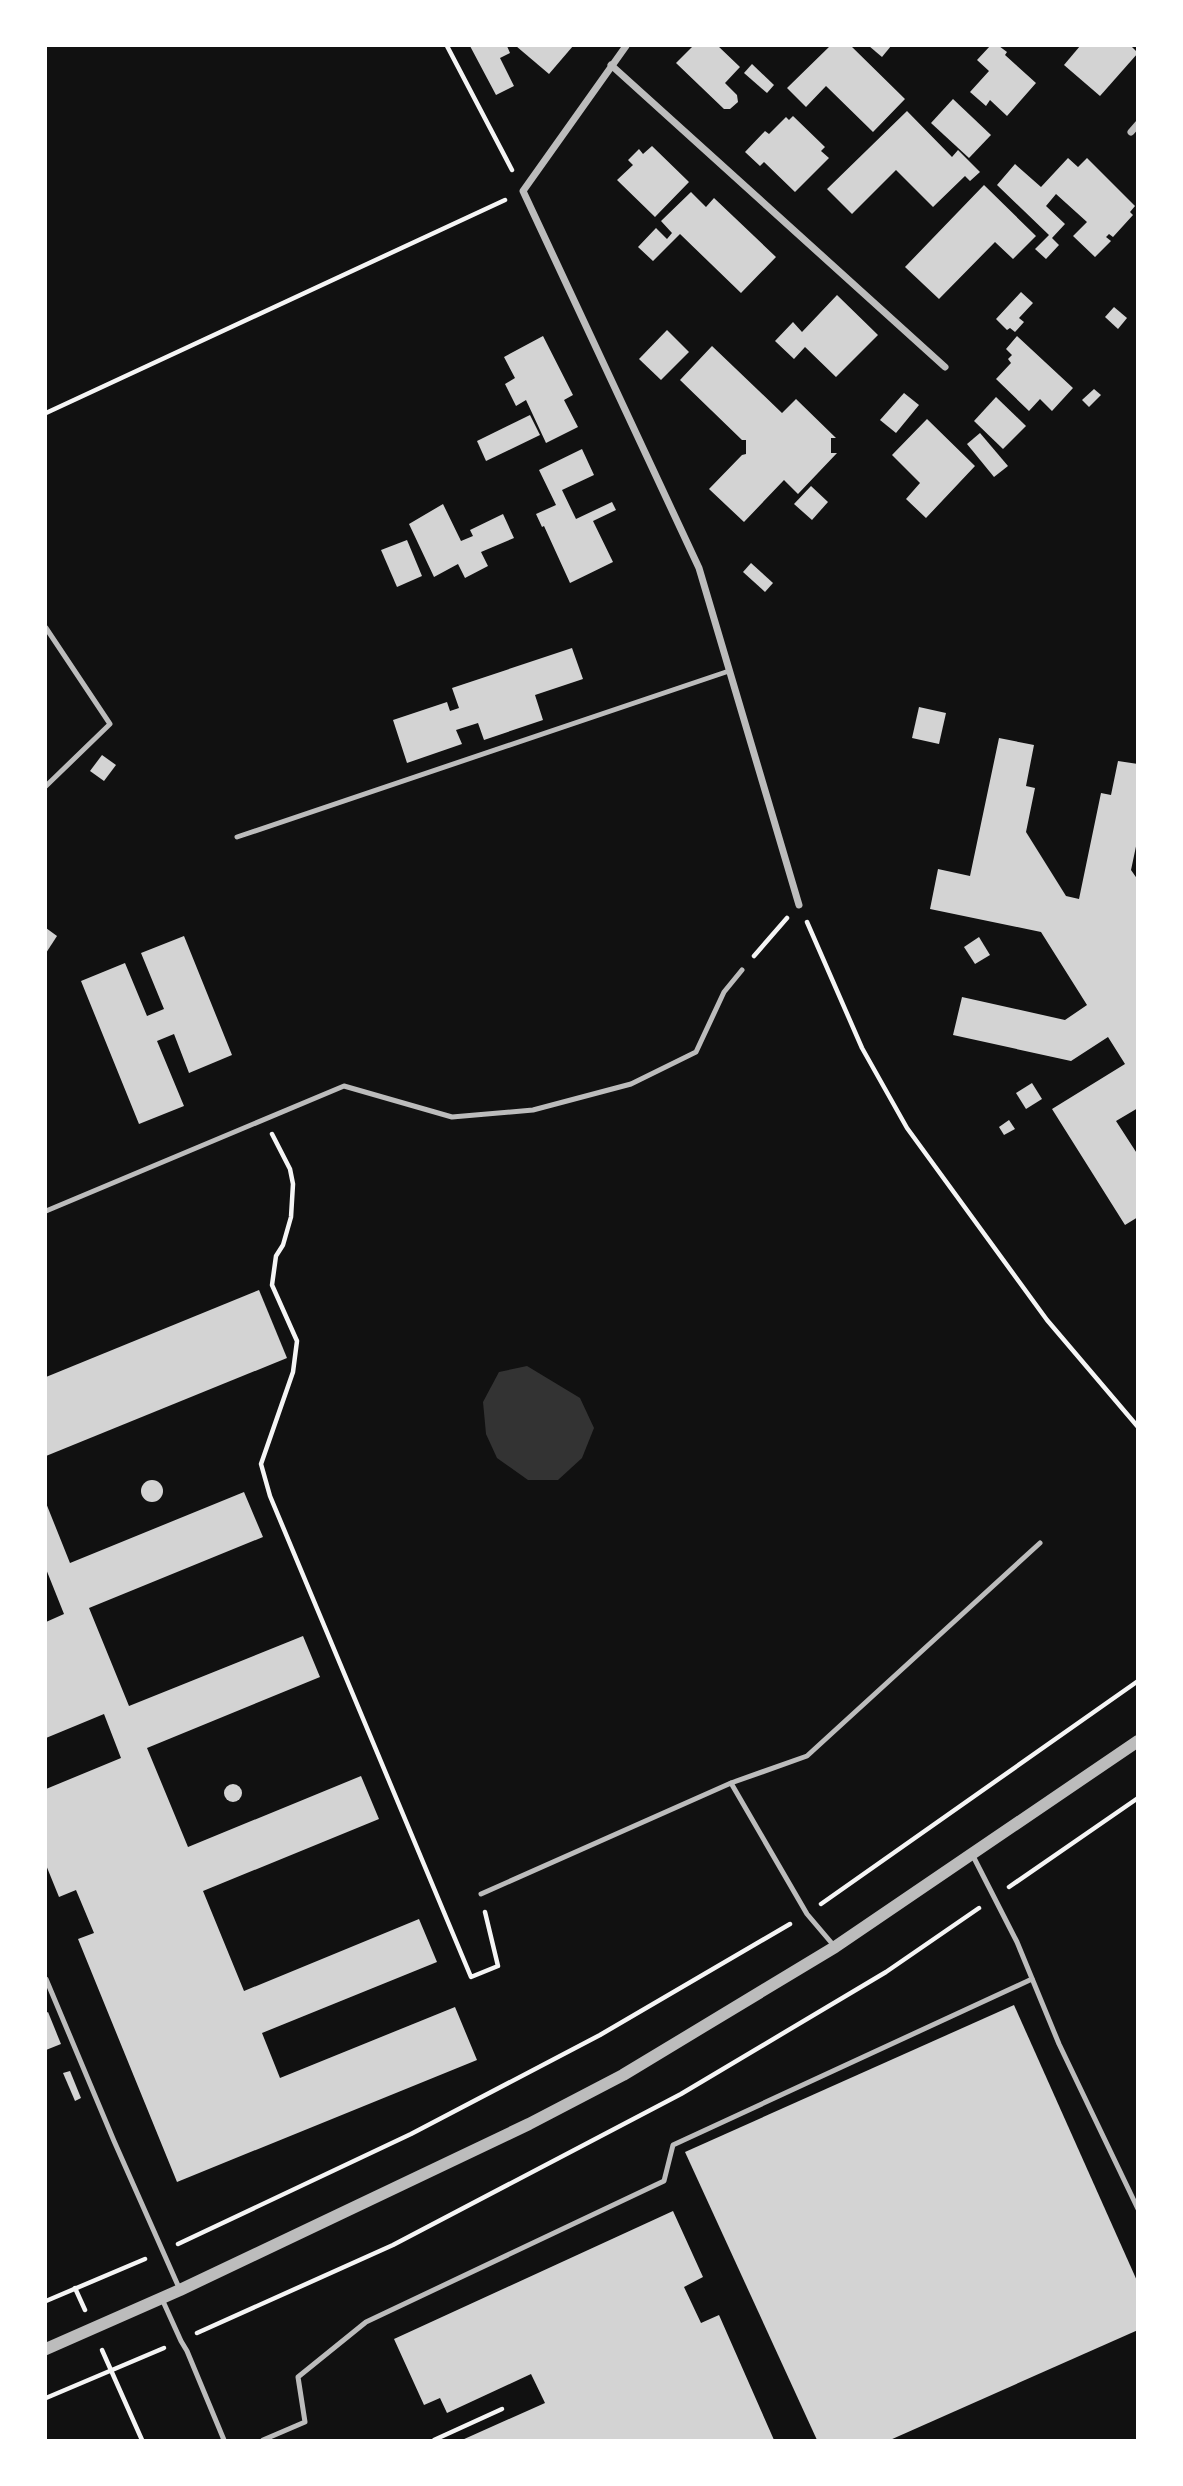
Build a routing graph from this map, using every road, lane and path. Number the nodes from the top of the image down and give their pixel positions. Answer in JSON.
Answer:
{"nodes":[{"id":1,"x":447,"y":46,"type":"edge"},
{"id":2,"x":625,"y":46,"type":"edge"},
{"id":3,"x":611,"y":65,"type":"junction"},
{"id":4,"x":1138,"y":124,"type":"edge"},
{"id":5,"x":1131,"y":132,"type":"dead end"},
{"id":6,"x":523,"y":191,"type":"junction"},
{"id":7,"x":945,"y":367,"type":"dead end"},
{"id":8,"x":46,"y":413,"type":"edge"},
{"id":9,"x":46,"y":628,"type":"edge"},
{"id":10,"x":729,"y":671,"type":"junction"},
{"id":11,"x":46,"y":786,"type":"edge"},
{"id":12,"x":237,"y":837,"type":"dead end"},
{"id":13,"x":799,"y":905,"type":"junction"},
{"id":14,"x":742,"y":970,"type":"joint"},
{"id":15,"x":265,"y":1119,"type":"junction"},
{"id":16,"x":46,"y":1211,"type":"edge"},
{"id":17,"x":1138,"y":1427,"type":"edge"},
{"id":18,"x":1040,"y":1543,"type":"dead end"},
{"id":19,"x":1138,"y":1681,"type":"edge"},
{"id":20,"x":1138,"y":1741,"type":"edge"},
{"id":21,"x":731,"y":1783,"type":"junction"},
{"id":22,"x":1138,"y":1798,"type":"edge"},
{"id":23,"x":972,"y":1854,"type":"junction"},
{"id":24,"x":481,"y":1894,"type":"joint"},
{"id":25,"x":994,"y":1897,"type":"junction"},
{"id":26,"x":807,"y":1914,"type":"junction"},
{"id":27,"x":835,"y":1947,"type":"junction"},
{"id":28,"x":46,"y":1979,"type":"edge"},
{"id":29,"x":1032,"y":1979,"type":"junction"},
{"id":30,"x":1138,"y":2209,"type":"edge"},
{"id":31,"x":163,"y":2251,"type":"junction"},
{"id":32,"x":180,"y":2290,"type":"junction"},
{"id":33,"x":161,"y":2298,"type":"junction"},
{"id":34,"x":46,"y":2301,"type":"edge"},
{"id":35,"x":181,"y":2341,"type":"junction"},
{"id":36,"x":46,"y":2349,"type":"edge"},
{"id":37,"x":110,"y":2371,"type":"junction"},
{"id":38,"x":46,"y":2398,"type":"edge"},
{"id":39,"x":502,"y":2409,"type":"dead end"},
{"id":40,"x":142,"y":2441,"type":"edge"},
{"id":41,"x":223,"y":2441,"type":"edge"},
{"id":42,"x":263,"y":2441,"type":"edge"},
{"id":43,"x":434,"y":2441,"type":"edge"}],
"edges":[{"from":1,"to":6,"type":"path"},
{"from":2,"to":3,"type":"street"},
{"from":3,"to":6,"type":"street"},
{"from":3,"to":7,"type":"street"},
{"from":4,"to":5,"type":"street"},
{"from":6,"to":8,"type":"path"},
{"from":6,"to":10,"type":"street"},
{"from":9,"to":11,"type":"lane"},
{"from":10,"to":12,"type":"lane"},
{"from":10,"to":13,"type":"street"},
{"from":13,"to":14,"type":"path"},
{"from":13,"to":17,"type":"path"},
{"from":14,"to":15,"type":"lane"},
{"from":15,"to":16,"type":"lane"},
{"from":15,"to":24,"type":"path"},
{"from":18,"to":21,"type":"lane"},
{"from":19,"to":26,"type":"path"},
{"from":20,"to":23,"type":"street"},
{"from":21,"to":24,"type":"lane"},
{"from":21,"to":26,"type":"lane"},
{"from":22,"to":25,"type":"path"},
{"from":23,"to":25,"type":"lane"},
{"from":23,"to":27,"type":"street"},
{"from":25,"to":29,"type":"lane"},
{"from":25,"to":35,"type":"path"},
{"from":26,"to":27,"type":"lane"},
{"from":26,"to":31,"type":"path"},
{"from":27,"to":32,"type":"street"},
{"from":28,"to":31,"type":"lane"},
{"from":29,"to":30,"type":"lane"},
{"from":29,"to":42,"type":"lane"},
{"from":31,"to":32,"type":"lane"},
{"from":31,"to":34,"type":"path"},
{"from":32,"to":33,"type":"street"},
{"from":33,"to":35,"type":"lane"},
{"from":33,"to":36,"type":"street"},
{"from":35,"to":37,"type":"path"},
{"from":35,"to":41,"type":"lane"},
{"from":37,"to":38,"type":"path"},
{"from":37,"to":40,"type":"path"},
{"from":39,"to":43,"type":"path"}]}
